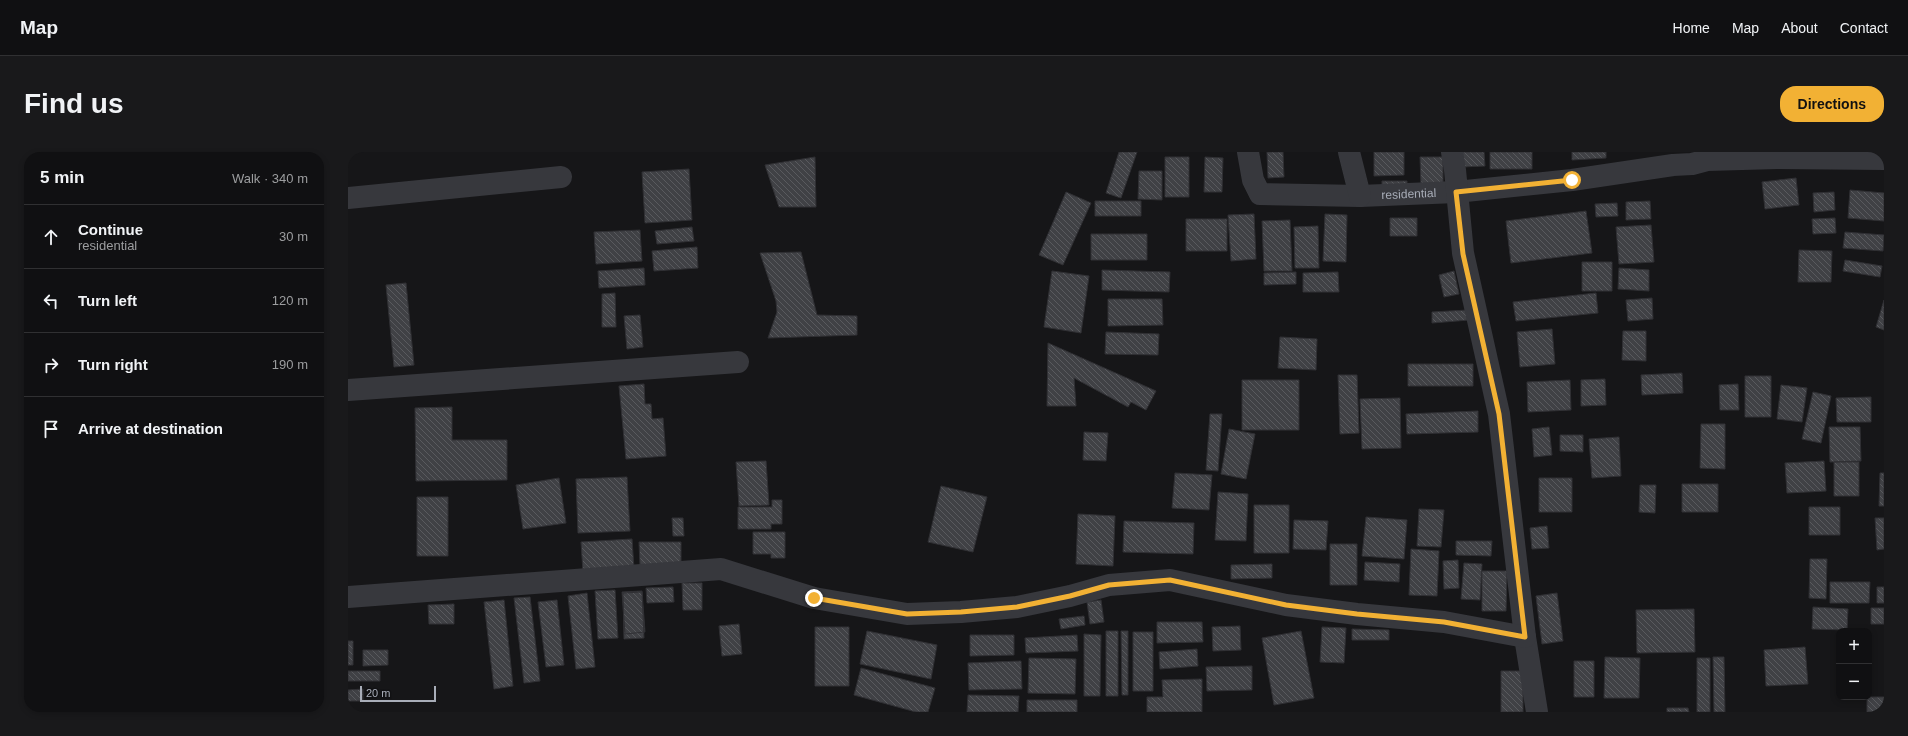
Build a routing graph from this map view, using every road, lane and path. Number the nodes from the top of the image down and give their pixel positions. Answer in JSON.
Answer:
{"nodes":[{"id":1,"x":1248,"y":152,"type":"edge"},
{"id":2,"x":1349,"y":152,"type":"edge"},
{"id":3,"x":1452,"y":152,"type":"edge"},
{"id":4,"x":1706,"y":156,"type":"edge"},
{"id":5,"x":1884,"y":159,"type":"edge"},
{"id":6,"x":561,"y":177,"type":"dead end"},
{"id":7,"x":1456,"y":192,"type":"junction"},
{"id":8,"x":1360,"y":196,"type":"junction"},
{"id":9,"x":348,"y":198,"type":"edge"},
{"id":10,"x":738,"y":362,"type":"dead end"},
{"id":11,"x":348,"y":390,"type":"edge"},
{"id":12,"x":348,"y":597,"type":"edge"},
{"id":13,"x":1525,"y":637,"type":"junction"},
{"id":14,"x":1537,"y":712,"type":"edge"}],
"edges":[{"from":1,"to":8,"type":"street","name":"residential"},
{"from":2,"to":8,"type":"street"},
{"from":3,"to":7,"type":"street"},
{"from":4,"to":5,"type":"street","name":"residential"},
{"from":4,"to":7,"type":"street","name":"residential"},
{"from":6,"to":9,"type":"street"},
{"from":7,"to":8,"type":"street","name":"residential"},
{"from":7,"to":13,"type":"street"},
{"from":10,"to":11,"type":"street"},
{"from":12,"to":13,"type":"street"},
{"from":13,"to":14,"type":"street"}]}
